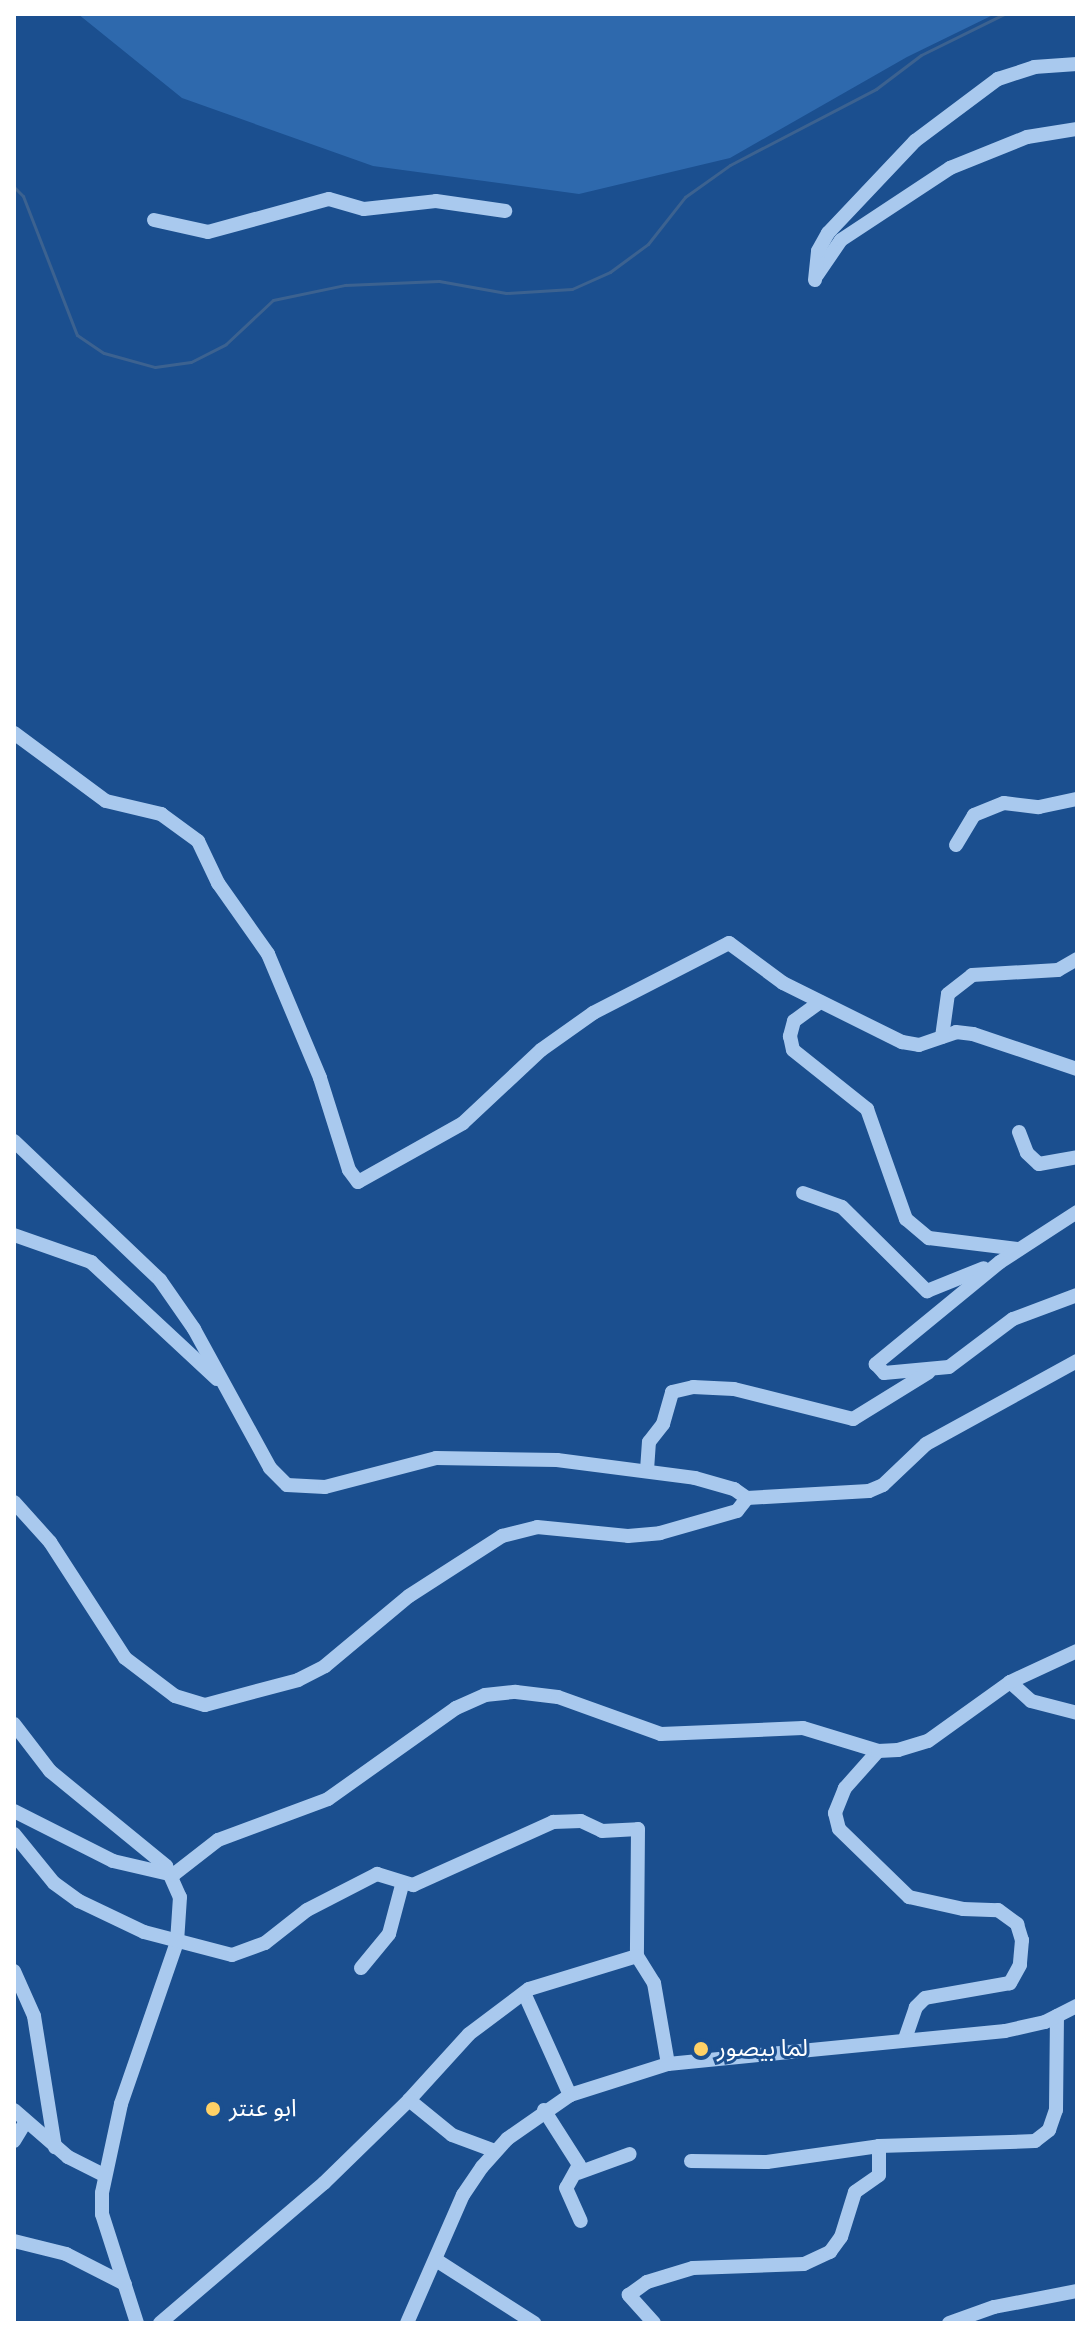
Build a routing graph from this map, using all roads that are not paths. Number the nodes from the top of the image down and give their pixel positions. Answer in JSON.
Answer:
{"nodes":[{"id":1,"x":1077,"y":64,"type":"edge"},
{"id":2,"x":1077,"y":129,"type":"edge"},
{"id":3,"x":505,"y":211,"type":"dead end"},
{"id":4,"x":154,"y":220,"type":"dead end"},
{"id":5,"x":14,"y":733,"type":"edge"},
{"id":6,"x":1077,"y":799,"type":"edge"},
{"id":7,"x":956,"y":845,"type":"dead end"},
{"id":8,"x":1077,"y":959,"type":"edge"},
{"id":9,"x":820,"y":1002,"type":"junction"},
{"id":10,"x":942,"y":1037,"type":"junction"},
{"id":11,"x":1077,"y":1069,"type":"edge"},
{"id":12,"x":1019,"y":1132,"type":"dead end"},
{"id":13,"x":14,"y":1141,"type":"edge"},
{"id":14,"x":1077,"y":1157,"type":"edge"},
{"id":15,"x":803,"y":1193,"type":"dead end"},
{"id":16,"x":1077,"y":1212,"type":"edge"},
{"id":17,"x":14,"y":1235,"type":"edge"},
{"id":18,"x":1020,"y":1249,"type":"junction"},
{"id":19,"x":1000,"y":1262,"type":"junction"},
{"id":20,"x":1077,"y":1295,"type":"edge"},
{"id":21,"x":1077,"y":1361,"type":"edge"},
{"id":22,"x":932,"y":1371,"type":"junction"},
{"id":23,"x":221,"y":1382,"type":"junction"},
{"id":24,"x":647,"y":1470,"type":"junction"},
{"id":25,"x":747,"y":1498,"type":"junction"},
{"id":26,"x":14,"y":1502,"type":"edge"},
{"id":27,"x":1077,"y":1651,"type":"edge"},
{"id":28,"x":1010,"y":1682,"type":"junction"},
{"id":29,"x":1077,"y":1713,"type":"edge"},
{"id":30,"x":14,"y":1724,"type":"edge"},
{"id":31,"x":878,"y":1751,"type":"junction"},
{"id":32,"x":14,"y":1811,"type":"edge"},
{"id":33,"x":14,"y":1834,"type":"edge"},
{"id":34,"x":173,"y":1875,"type":"junction"},
{"id":35,"x":402,"y":1885,"type":"junction"},
{"id":36,"x":177,"y":1942,"type":"junction"},
{"id":37,"x":637,"y":1956,"type":"junction"},
{"id":38,"x":361,"y":1968,"type":"dead end"},
{"id":39,"x":14,"y":1971,"type":"edge"},
{"id":40,"x":525,"y":1995,"type":"junction"},
{"id":41,"x":1077,"y":2006,"type":"edge"},
{"id":42,"x":1057,"y":2016,"type":"junction"},
{"id":43,"x":905,"y":2039,"type":"junction"},
{"id":44,"x":668,"y":2064,"type":"junction"},
{"id":45,"x":570,"y":2095,"type":"junction"},
{"id":46,"x":409,"y":2100,"type":"junction"},
{"id":47,"x":14,"y":2110,"type":"edge"},
{"id":48,"x":544,"y":2110,"type":"junction"},
{"id":49,"x":26,"y":2121,"type":"junction"},
{"id":50,"x":14,"y":2141,"type":"edge"},
{"id":51,"x":879,"y":2146,"type":"junction"},
{"id":52,"x":55,"y":2147,"type":"junction"},
{"id":53,"x":495,"y":2151,"type":"junction"},
{"id":54,"x":630,"y":2154,"type":"dead end"},
{"id":55,"x":691,"y":2161,"type":"dead end"},
{"id":56,"x":578,"y":2173,"type":"junction"},
{"id":57,"x":104,"y":2175,"type":"junction"},
{"id":58,"x":581,"y":2221,"type":"dead end"},
{"id":59,"x":14,"y":2241,"type":"edge"},
{"id":60,"x":436,"y":2260,"type":"junction"},
{"id":61,"x":125,"y":2284,"type":"junction"},
{"id":62,"x":1077,"y":2291,"type":"edge"},
{"id":63,"x":137,"y":2323,"type":"edge"},
{"id":64,"x":160,"y":2323,"type":"edge"},
{"id":65,"x":407,"y":2323,"type":"edge"},
{"id":66,"x":534,"y":2323,"type":"edge"},
{"id":67,"x":654,"y":2323,"type":"edge"},
{"id":68,"x":949,"y":2323,"type":"edge"}],
"edges":[{"from":1,"to":2,"type":"street"},
{"from":3,"to":4,"type":"street"},
{"from":5,"to":9,"type":"street"},
{"from":6,"to":7,"type":"street"},
{"from":8,"to":10,"type":"street"},
{"from":9,"to":10,"type":"street"},
{"from":9,"to":18,"type":"street"},
{"from":10,"to":11,"type":"street"},
{"from":12,"to":14,"type":"street"},
{"from":13,"to":23,"type":"street"},
{"from":15,"to":19,"type":"street"},
{"from":16,"to":18,"type":"street"},
{"from":17,"to":23,"type":"street"},
{"from":18,"to":19,"type":"street"},
{"from":19,"to":22,"type":"street"},
{"from":20,"to":22,"type":"street"},
{"from":21,"to":25,"type":"street"},
{"from":22,"to":24,"type":"street"},
{"from":23,"to":24,"type":"street"},
{"from":24,"to":25,"type":"street"},
{"from":25,"to":26,"type":"street"},
{"from":27,"to":28,"type":"street"},
{"from":28,"to":29,"type":"street"},
{"from":28,"to":31,"type":"street"},
{"from":30,"to":34,"type":"street"},
{"from":31,"to":34,"type":"street"},
{"from":31,"to":43,"type":"street"},
{"from":32,"to":34,"type":"street"},
{"from":33,"to":36,"type":"street"},
{"from":34,"to":36,"type":"street"},
{"from":35,"to":36,"type":"street"},
{"from":35,"to":37,"type":"street"},
{"from":35,"to":38,"type":"street"},
{"from":36,"to":57,"type":"street"},
{"from":37,"to":40,"type":"street"},
{"from":37,"to":44,"type":"street"},
{"from":39,"to":52,"type":"street"},
{"from":40,"to":45,"type":"street"},
{"from":40,"to":46,"type":"street"},
{"from":41,"to":42,"type":"street"},
{"from":42,"to":43,"type":"street"},
{"from":42,"to":51,"type":"street"},
{"from":43,"to":44,"type":"street"},
{"from":44,"to":45,"type":"street"},
{"from":45,"to":48,"type":"street"},
{"from":46,"to":53,"type":"street"},
{"from":46,"to":64,"type":"street"},
{"from":47,"to":49,"type":"street"},
{"from":48,"to":53,"type":"street"},
{"from":48,"to":56,"type":"street"},
{"from":49,"to":50,"type":"street"},
{"from":49,"to":52,"type":"street"},
{"from":51,"to":55,"type":"street"},
{"from":51,"to":67,"type":"street"},
{"from":52,"to":57,"type":"street"},
{"from":53,"to":60,"type":"street"},
{"from":54,"to":56,"type":"street"},
{"from":56,"to":58,"type":"street"},
{"from":57,"to":61,"type":"street"},
{"from":59,"to":61,"type":"street"},
{"from":60,"to":65,"type":"street"},
{"from":60,"to":66,"type":"street"},
{"from":61,"to":63,"type":"street"},
{"from":62,"to":68,"type":"street"}]}
